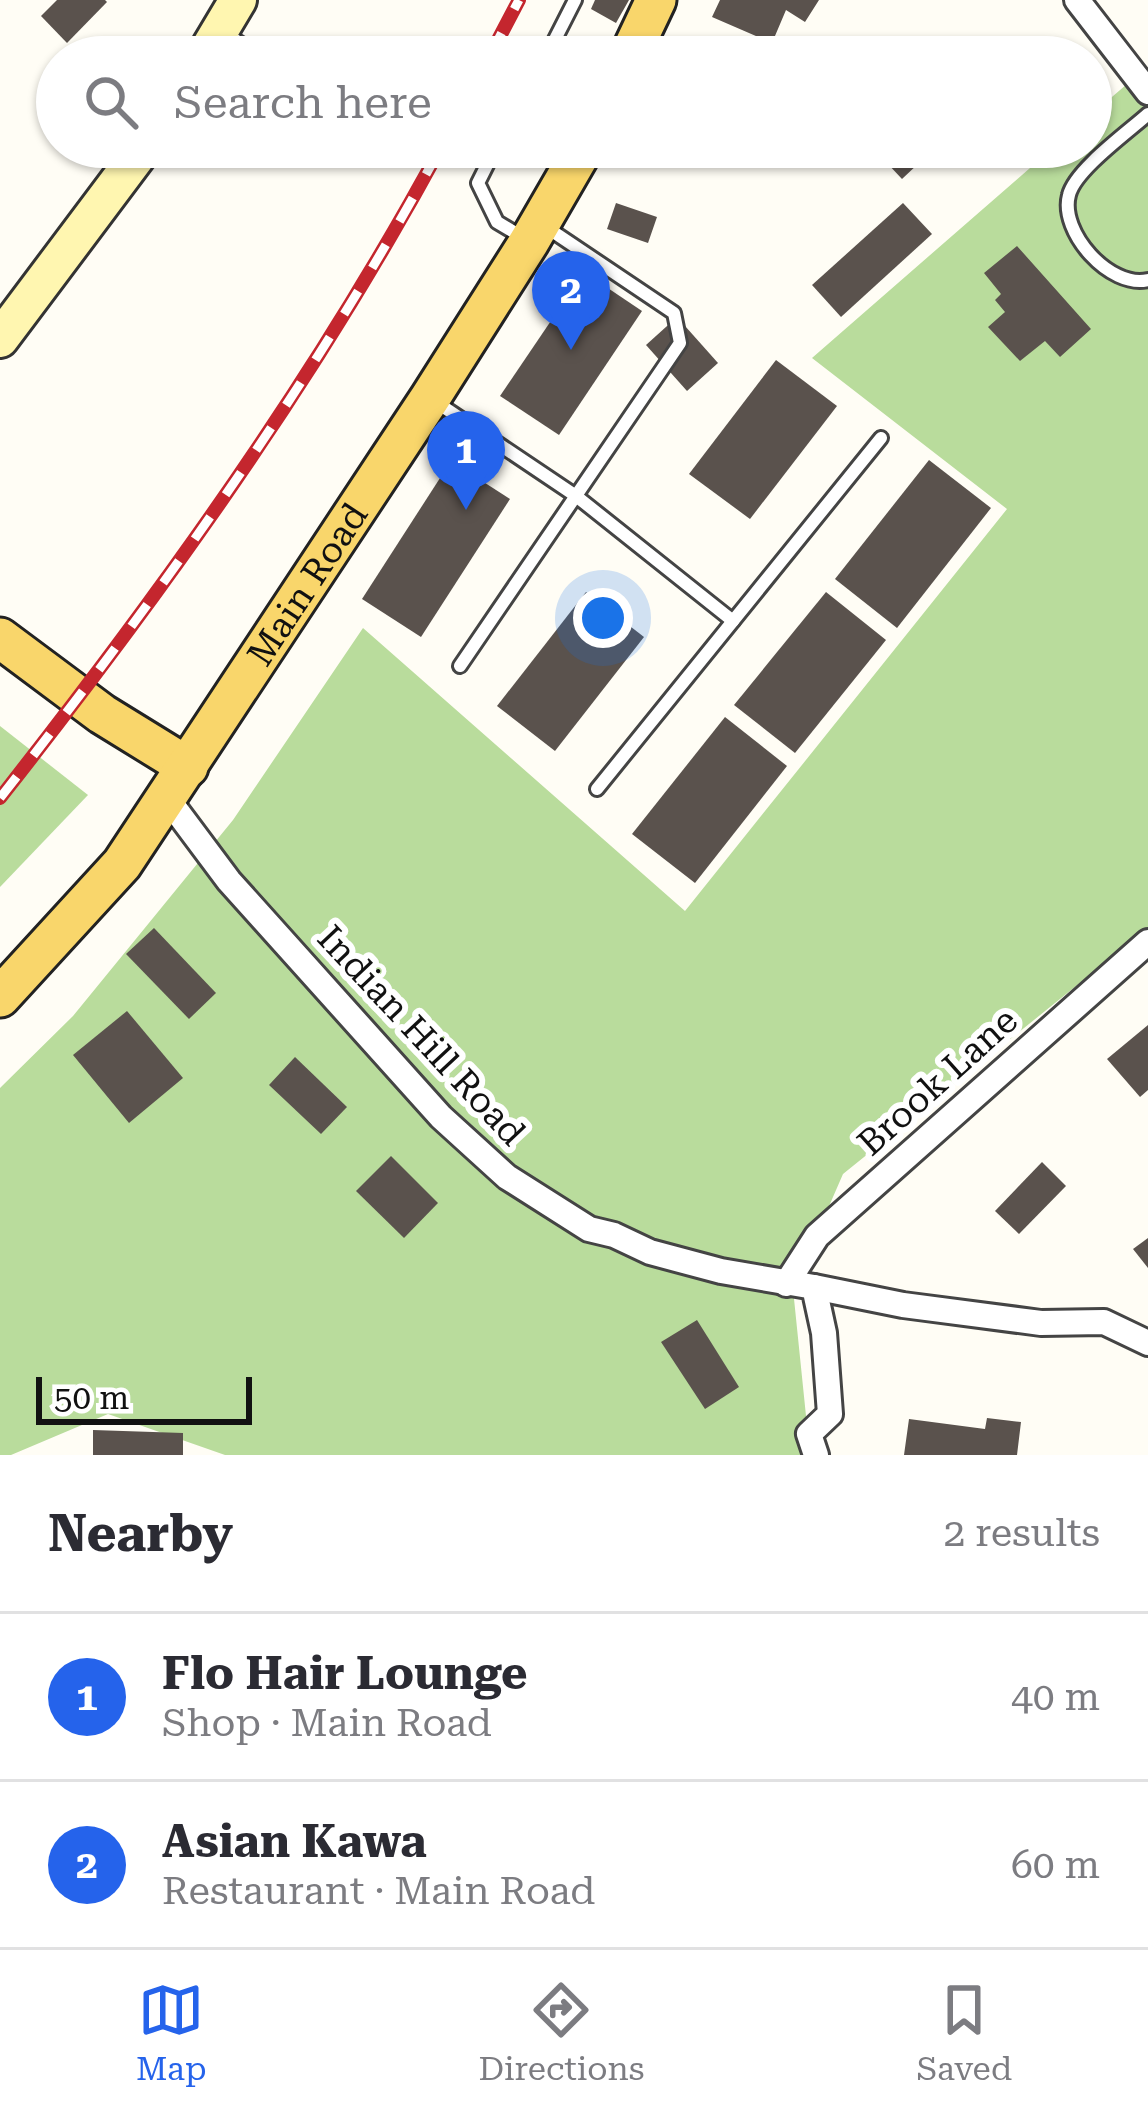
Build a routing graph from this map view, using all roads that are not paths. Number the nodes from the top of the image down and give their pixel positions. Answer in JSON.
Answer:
{"nodes":[{"id":1,"x":574,"y":0,"type":"edge"},
{"id":2,"x":656,"y":0,"type":"edge"},
{"id":3,"x":1077,"y":0,"type":"edge"},
{"id":4,"x":556,"y":36,"type":"edge"},
{"id":5,"x":639,"y":36,"type":"edge"},
{"id":6,"x":1105,"y":36,"type":"edge"},
{"id":7,"x":1112,"y":45,"type":"edge"},
{"id":8,"x":1148,"y":92,"type":"edge"},
{"id":9,"x":1148,"y":114,"type":"edge"},
{"id":10,"x":1112,"y":147,"type":"edge"},
{"id":11,"x":128,"y":168,"type":"edge"},
{"id":12,"x":486,"y":168,"type":"edge"},
{"id":13,"x":572,"y":168,"type":"edge"},
{"id":14,"x":1089,"y":168,"type":"edge"},
{"id":15,"x":535,"y":232,"type":"junction"},
{"id":16,"x":1148,"y":280,"type":"edge"},
{"id":17,"x":0,"y":339,"type":"edge"},
{"id":18,"x":430,"y":398,"type":"junction"},
{"id":19,"x":881,"y":438,"type":"dead end"},
{"id":20,"x":576,"y":496,"type":"junction"},
{"id":21,"x":733,"y":621,"type":"junction"},
{"id":22,"x":0,"y":638,"type":"edge"},
{"id":23,"x":460,"y":666,"type":"dead end"},
{"id":24,"x":177,"y":782,"type":"junction"},
{"id":25,"x":597,"y":789,"type":"dead end"},
{"id":26,"x":1148,"y":942,"type":"edge"},
{"id":27,"x":0,"y":998,"type":"edge"},
{"id":28,"x":786,"y":1284,"type":"junction"},
{"id":29,"x":814,"y":1287,"type":"junction"},
{"id":30,"x":1148,"y":1343,"type":"edge"},
{"id":31,"x":817,"y":1455,"type":"edge"}],
"edges":[{"from":1,"to":4,"type":"lane"},
{"from":2,"to":5,"type":"main road"},
{"from":3,"to":6,"type":"street"},
{"from":7,"to":8,"type":"street"},
{"from":9,"to":10,"type":"lane"},
{"from":11,"to":17,"type":"street"},
{"from":12,"to":15,"type":"lane"},
{"from":13,"to":15,"type":"main road","name":"Main Road"},
{"from":14,"to":16,"type":"lane"},
{"from":15,"to":18,"type":"main road","name":"Main Road"},
{"from":15,"to":20,"type":"lane"},
{"from":18,"to":20,"type":"lane"},
{"from":18,"to":24,"type":"main road","name":"Main Road"},
{"from":19,"to":21,"type":"lane"},
{"from":20,"to":21,"type":"lane"},
{"from":20,"to":23,"type":"lane"},
{"from":21,"to":25,"type":"lane"},
{"from":22,"to":24,"type":"main road"},
{"from":24,"to":27,"type":"main road","name":"Main Road"},
{"from":24,"to":28,"type":"street","name":"Indian Hill Road"},
{"from":26,"to":28,"type":"street","name":"Brook Lane"},
{"from":28,"to":29,"type":"street","name":"Indian Hill Road"},
{"from":29,"to":30,"type":"street","name":"Indian Hill Road"},
{"from":29,"to":31,"type":"street"}]}
